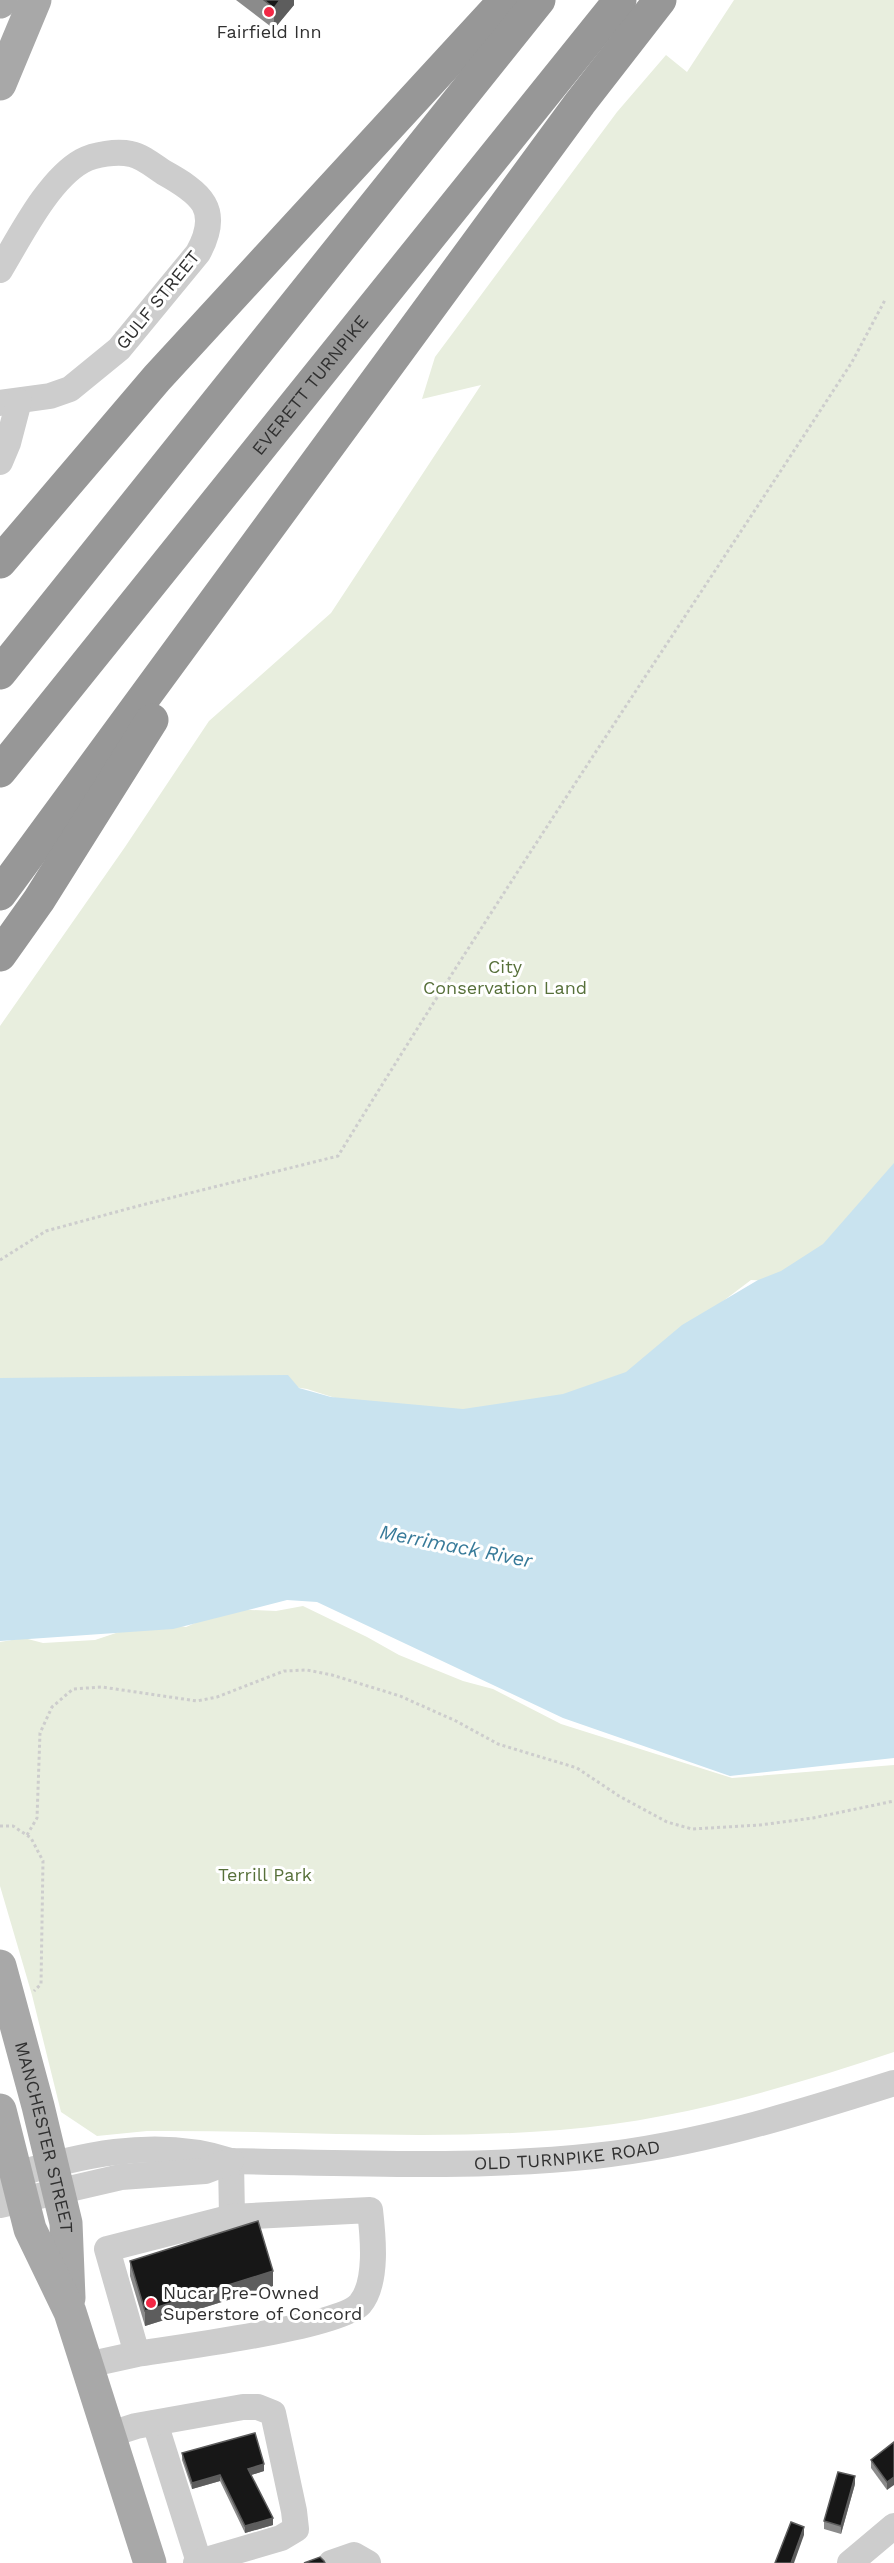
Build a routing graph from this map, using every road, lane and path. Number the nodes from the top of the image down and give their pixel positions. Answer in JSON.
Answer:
{"nodes":[{"id":1,"x":35,"y":0,"type":"edge"},
{"id":2,"x":505,"y":0,"type":"edge"},
{"id":3,"x":538,"y":0,"type":"edge"},
{"id":4,"x":620,"y":0,"type":"edge"},
{"id":5,"x":660,"y":0,"type":"edge"},
{"id":6,"x":0,"y":84,"type":"edge"},
{"id":7,"x":0,"y":270,"type":"edge"},
{"id":8,"x":885,"y":300,"type":"dead end"},
{"id":9,"x":6,"y":401,"type":"edge"},
{"id":10,"x":121,"y":421,"type":"junction"},
{"id":11,"x":0,"y":462,"type":"edge"},
{"id":12,"x":293,"y":493,"type":"junction"},
{"id":13,"x":0,"y":537,"type":"edge"},
{"id":14,"x":0,"y":562,"type":"edge"},
{"id":15,"x":0,"y":673,"type":"edge"},
{"id":16,"x":0,"y":771,"type":"edge"},
{"id":17,"x":0,"y":894,"type":"edge"},
{"id":18,"x":0,"y":955,"type":"edge"},
{"id":19,"x":0,"y":1260,"type":"edge"},
{"id":20,"x":894,"y":1801,"type":"edge"},
{"id":21,"x":0,"y":1826,"type":"edge"},
{"id":22,"x":27,"y":1835,"type":"junction"},
{"id":23,"x":0,"y":1966,"type":"edge"},
{"id":24,"x":30,"y":1995,"type":"dead end"},
{"id":25,"x":894,"y":2083,"type":"edge"},
{"id":26,"x":0,"y":2110,"type":"edge"},
{"id":27,"x":231,"y":2161,"type":"junction"},
{"id":28,"x":55,"y":2178,"type":"junction"},
{"id":29,"x":10,"y":2189,"type":"edge"},
{"id":30,"x":232,"y":2217,"type":"junction"},
{"id":31,"x":70,"y":2312,"type":"junction"},
{"id":32,"x":137,"y":2354,"type":"junction"},
{"id":33,"x":87,"y":2365,"type":"junction"},
{"id":34,"x":155,"y":2422,"type":"junction"},
{"id":35,"x":108,"y":2435,"type":"junction"},
{"id":36,"x":894,"y":2526,"type":"edge"},
{"id":37,"x":150,"y":2563,"type":"edge"},
{"id":38,"x":198,"y":2563,"type":"edge"},
{"id":39,"x":331,"y":2563,"type":"edge"},
{"id":40,"x":368,"y":2563,"type":"edge"},
{"id":41,"x":850,"y":2563,"type":"edge"}],
"edges":[{"from":1,"to":6,"type":"main road"},
{"from":2,"to":10,"type":"highway"},
{"from":3,"to":15,"type":"highway"},
{"from":4,"to":16,"type":"highway","name":"EVERETT TURNPIKE"},
{"from":5,"to":12,"type":"highway"},
{"from":7,"to":9,"type":"street","name":"GULF STREET"},
{"from":8,"to":19,"type":"path"},
{"from":9,"to":11,"type":"street"},
{"from":10,"to":13,"type":"highway"},
{"from":10,"to":14,"type":"highway"},
{"from":12,"to":17,"type":"highway"},
{"from":12,"to":18,"type":"highway"},
{"from":20,"to":22,"type":"path"},
{"from":21,"to":22,"type":"path"},
{"from":22,"to":24,"type":"path"},
{"from":23,"to":28,"type":"main road","name":"MANCHESTER STREET"},
{"from":25,"to":27,"type":"street","name":"OLD TURNPIKE ROAD"},
{"from":26,"to":29,"type":"main road","name":"MANCHESTER STREET"},
{"from":27,"to":28,"type":"street","name":"OLD TURNPIKE ROAD"},
{"from":27,"to":30,"type":"street"},
{"from":28,"to":29,"type":"street","name":"OLD TURNPIKE ROAD"},
{"from":28,"to":31,"type":"main road","name":"MANCHESTER STREET"},
{"from":29,"to":31,"type":"main road","name":"MANCHESTER STREET"},
{"from":30,"to":32,"type":"street"},
{"from":30,"to":32,"type":"street"},
{"from":31,"to":33,"type":"main road","name":"MANCHESTER STREET"},
{"from":32,"to":33,"type":"street"},
{"from":33,"to":35,"type":"main road","name":"MANCHESTER STREET"},
{"from":34,"to":35,"type":"street"},
{"from":34,"to":38,"type":"street"},
{"from":34,"to":38,"type":"street"},
{"from":35,"to":37,"type":"main road","name":"MANCHESTER STREET"},
{"from":36,"to":41,"type":"street"},
{"from":39,"to":40,"type":"street"}]}
